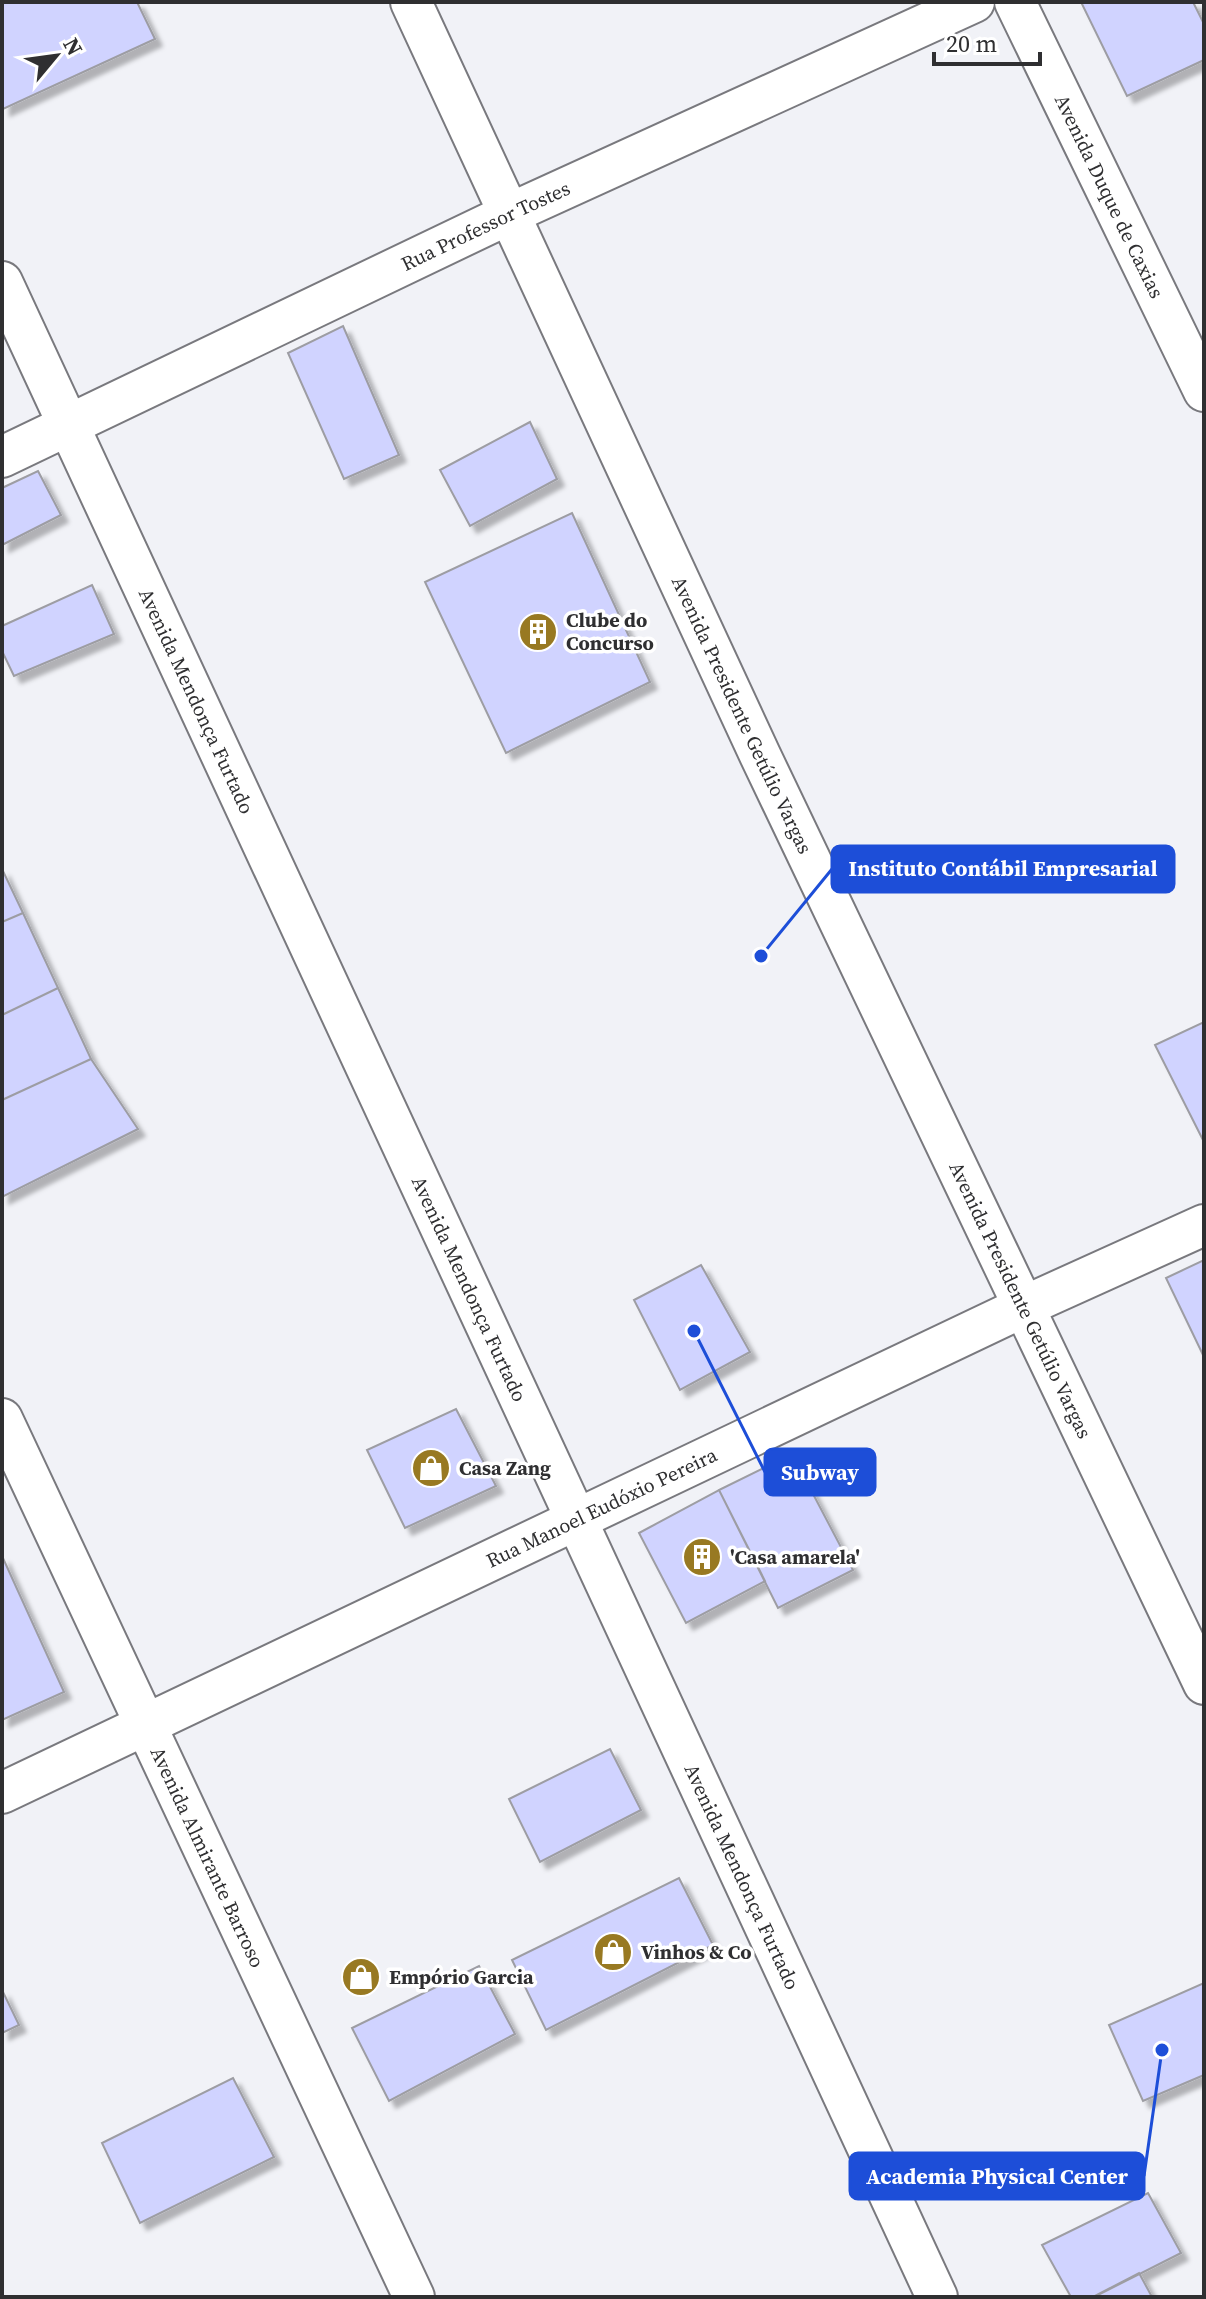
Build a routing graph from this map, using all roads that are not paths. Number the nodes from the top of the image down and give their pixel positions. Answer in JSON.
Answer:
{"nodes":[{"id":1,"x":411,"y":2,"type":"edge"},
{"id":2,"x":974,"y":2,"type":"edge"},
{"id":3,"x":1015,"y":2,"type":"edge"},
{"id":4,"x":509,"y":214,"type":"junction"},
{"id":5,"x":2,"y":282,"type":"edge"},
{"id":6,"x":1204,"y":391,"type":"edge"},
{"id":7,"x":70,"y":424,"type":"junction"},
{"id":8,"x":2,"y":457,"type":"edge"},
{"id":9,"x":1204,"y":1225,"type":"edge"},
{"id":10,"x":1025,"y":1306,"type":"junction"},
{"id":11,"x":2,"y":1419,"type":"edge"},
{"id":12,"x":578,"y":1522,"type":"junction"},
{"id":13,"x":1204,"y":1684,"type":"edge"},
{"id":14,"x":148,"y":1726,"type":"junction"},
{"id":15,"x":2,"y":1793,"type":"edge"},
{"id":16,"x":414,"y":2297,"type":"edge"},
{"id":17,"x":937,"y":2297,"type":"edge"}],
"edges":[{"from":1,"to":4,"type":"street","name":"Avenida Presidente Getúlio Vargas"},
{"from":2,"to":4,"type":"street","name":"Rua Professor Tostes"},
{"from":3,"to":6,"type":"street","name":"Avenida Duque de Caxias"},
{"from":4,"to":7,"type":"street","name":"Rua Professor Tostes"},
{"from":4,"to":10,"type":"street","name":"Avenida Presidente Getúlio Vargas"},
{"from":5,"to":7,"type":"street","name":"Avenida Mendonça Furtado"},
{"from":7,"to":8,"type":"street","name":"Rua Professor Tostes"},
{"from":7,"to":12,"type":"street","name":"Avenida Mendonça Furtado"},
{"from":9,"to":10,"type":"street","name":"Rua Manoel Eudóxio Pereira"},
{"from":10,"to":12,"type":"street","name":"Rua Manoel Eudóxio Pereira"},
{"from":10,"to":13,"type":"street","name":"Avenida Presidente Getúlio Vargas"},
{"from":11,"to":14,"type":"street","name":"Avenida Almirante Barroso"},
{"from":12,"to":14,"type":"street","name":"Rua Manoel Eudóxio Pereira"},
{"from":12,"to":17,"type":"street","name":"Avenida Mendonça Furtado"},
{"from":14,"to":15,"type":"street","name":"Rua Manoel Eudóxio Pereira"},
{"from":14,"to":16,"type":"street","name":"Avenida Almirante Barroso"}]}
